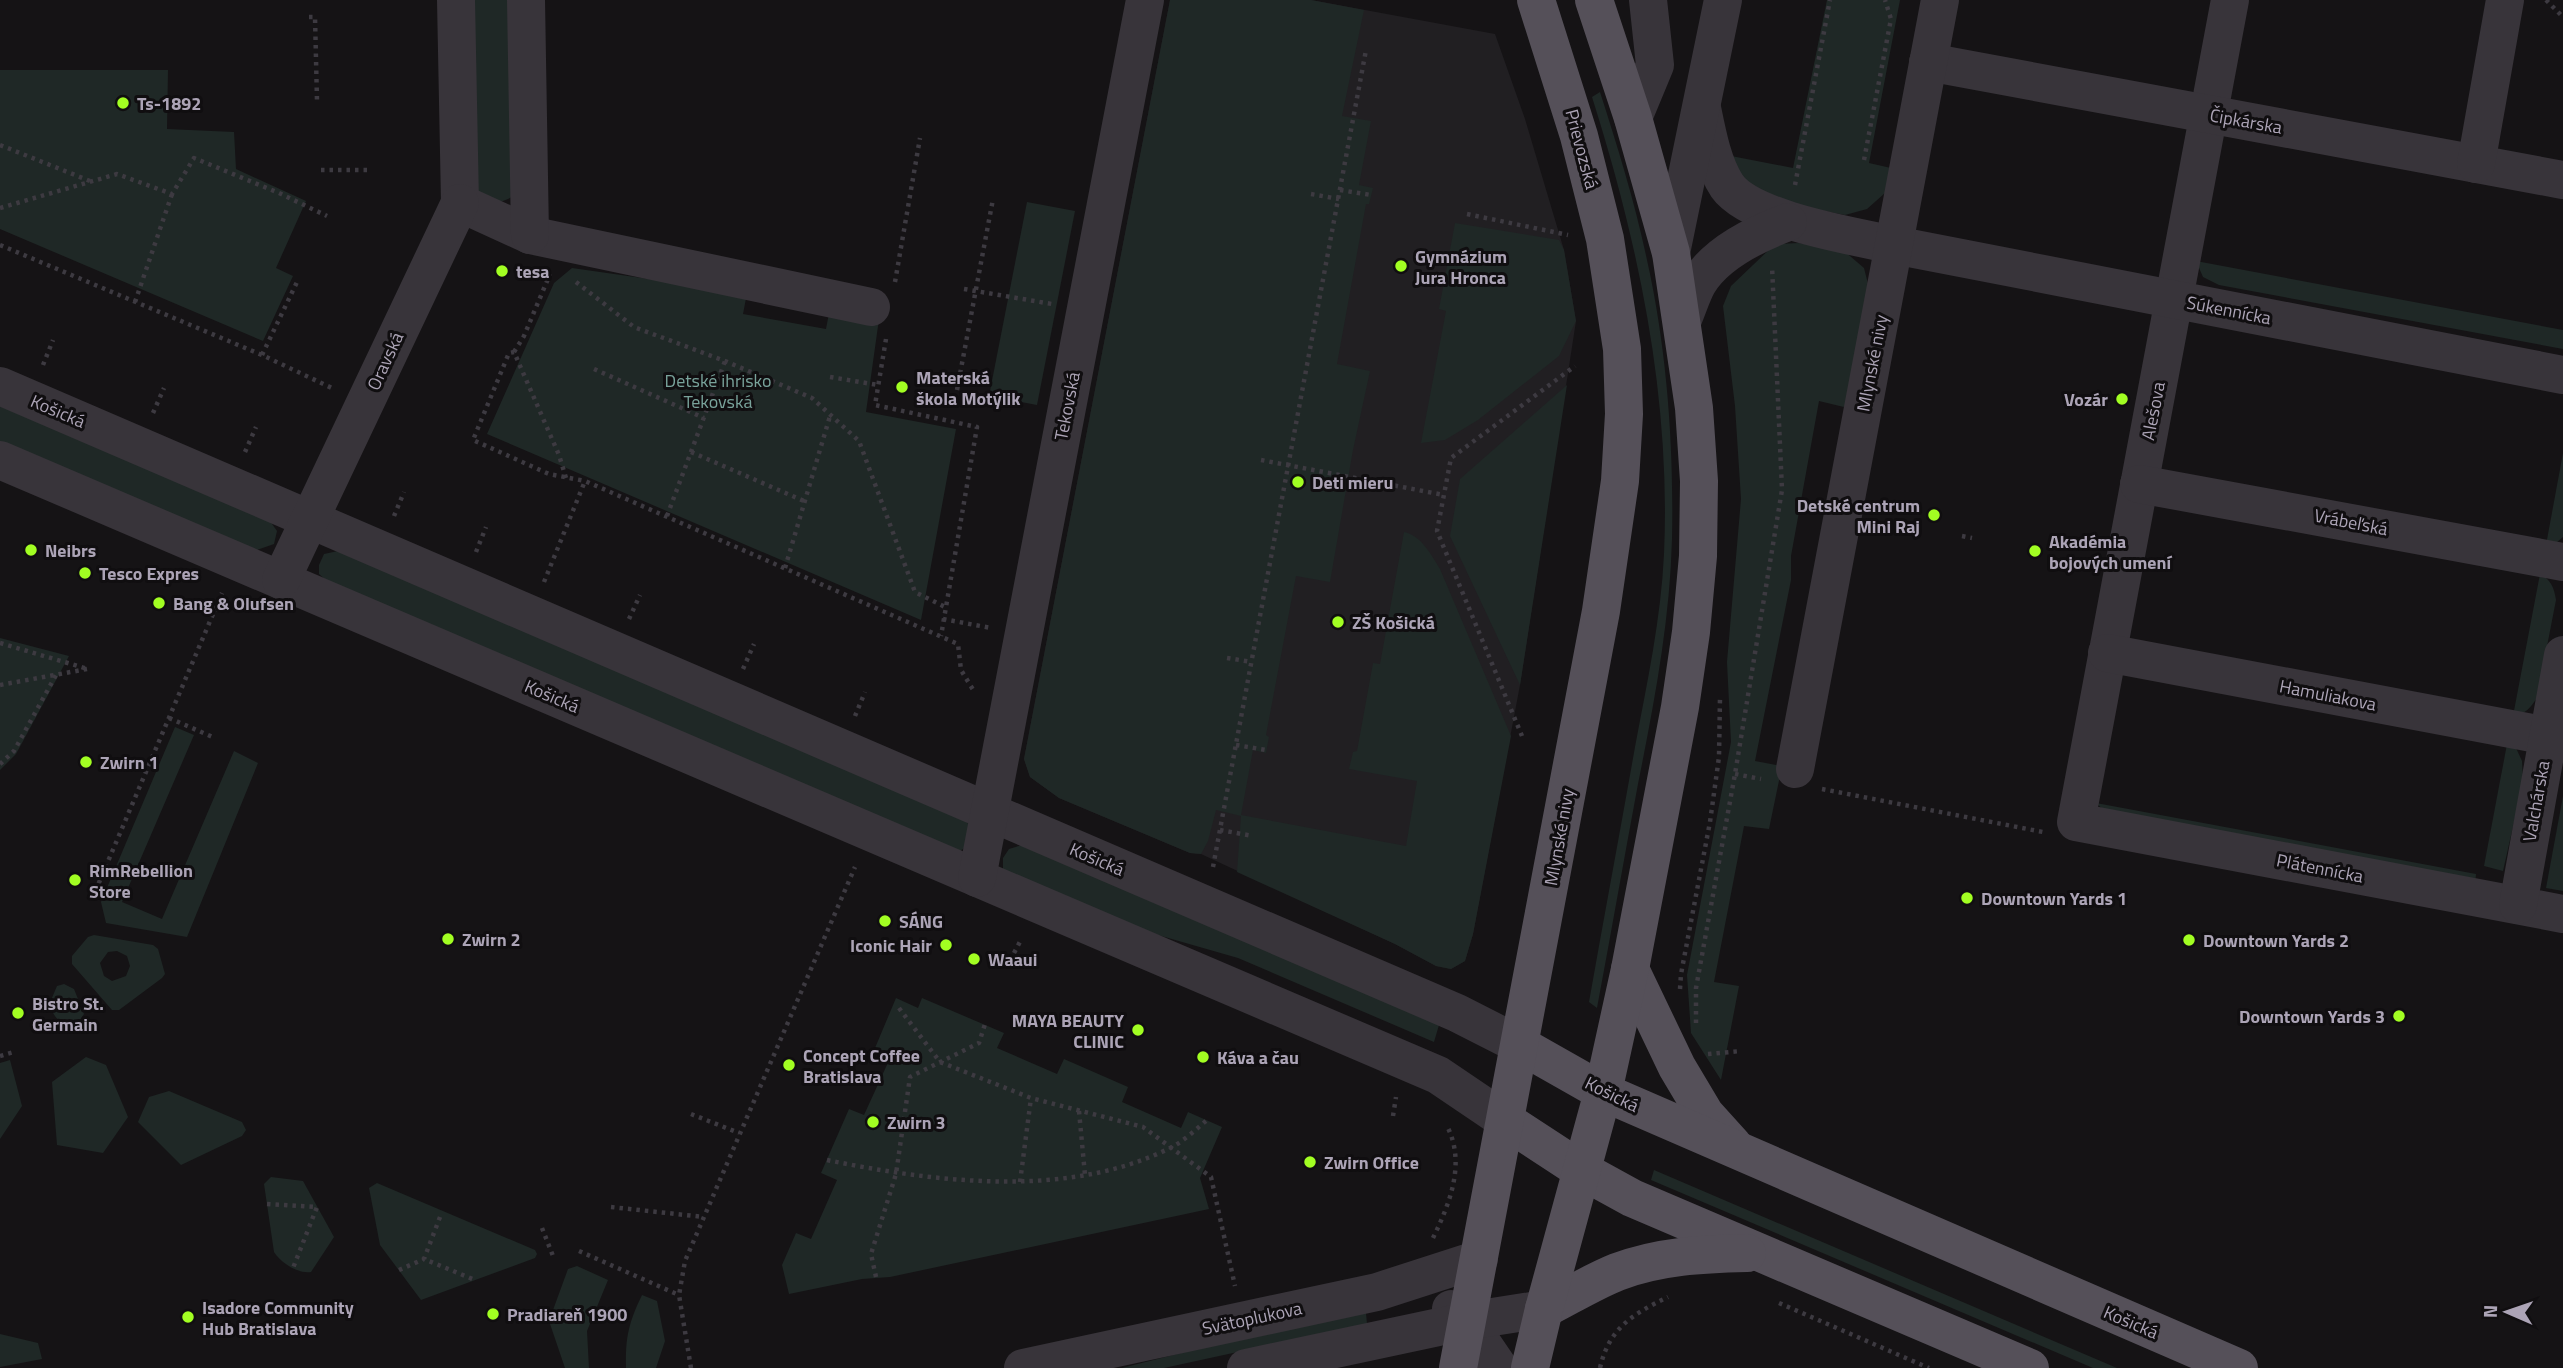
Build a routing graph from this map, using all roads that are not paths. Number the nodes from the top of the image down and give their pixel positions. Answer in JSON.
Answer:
{"nodes":[{"id":1,"x":456,"y":0,"type":"edge"},
{"id":2,"x":526,"y":0,"type":"edge"},
{"id":3,"x":1145,"y":0,"type":"edge"},
{"id":4,"x":1536,"y":0,"type":"edge"},
{"id":5,"x":1594,"y":0,"type":"edge"},
{"id":6,"x":1648,"y":0,"type":"edge"},
{"id":7,"x":1723,"y":0,"type":"edge"},
{"id":8,"x":1940,"y":0,"type":"edge"},
{"id":9,"x":2230,"y":0,"type":"edge"},
{"id":10,"x":2505,"y":0,"type":"edge"},
{"id":11,"x":1928,"y":62,"type":"junction"},
{"id":12,"x":1702,"y":108,"type":"junction"},
{"id":13,"x":2208,"y":114,"type":"junction"},
{"id":14,"x":1633,"y":118,"type":"junction"},
{"id":15,"x":2476,"y":164,"type":"junction"},
{"id":16,"x":2563,"y":180,"type":"edge"},
{"id":17,"x":460,"y":203,"type":"junction"},
{"id":18,"x":1784,"y":224,"type":"junction"},
{"id":19,"x":530,"y":235,"type":"junction"},
{"id":20,"x":1894,"y":245,"type":"junction"},
{"id":21,"x":1671,"y":253,"type":"junction"},
{"id":22,"x":2174,"y":299,"type":"junction"},
{"id":23,"x":1616,"y":301,"type":"joint"},
{"id":24,"x":884,"y":308,"type":"road end"},
{"id":25,"x":1683,"y":319,"type":"junction"},
{"id":26,"x":2563,"y":374,"type":"edge"},
{"id":27,"x":0,"y":386,"type":"edge"},
{"id":28,"x":0,"y":460,"type":"edge"},
{"id":29,"x":2140,"y":484,"type":"junction"},
{"id":30,"x":310,"y":519,"type":"junction"},
{"id":31,"x":2563,"y":562,"type":"edge"},
{"id":32,"x":281,"y":580,"type":"junction"},
{"id":33,"x":2107,"y":653,"type":"junction"},
{"id":34,"x":2563,"y":655,"type":"edge"},
{"id":35,"x":2548,"y":736,"type":"junction"},
{"id":36,"x":1795,"y":769,"type":"dead end"},
{"id":37,"x":990,"y":812,"type":"junction"},
{"id":38,"x":2076,"y":822,"type":"joint"},
{"id":39,"x":977,"y":878,"type":"junction"},
{"id":40,"x":2518,"y":905,"type":"junction"},
{"id":41,"x":2563,"y":914,"type":"edge"},
{"id":42,"x":1630,"y":969,"type":"junction"},
{"id":43,"x":1520,"y":1045,"type":"junction"},
{"id":44,"x":1603,"y":1092,"type":"junction"},
{"id":45,"x":1506,"y":1121,"type":"junction"},
{"id":46,"x":1739,"y":1152,"type":"junction"},
{"id":47,"x":1581,"y":1170,"type":"junction"},
{"id":48,"x":1763,"y":1252,"type":"junction"},
{"id":49,"x":1479,"y":1259,"type":"junction"},
{"id":50,"x":1377,"y":1292,"type":"junction"},
{"id":51,"x":1544,"y":1309,"type":"junction"},
{"id":52,"x":1467,"y":1321,"type":"junction"},
{"id":53,"x":1304,"y":1363,"type":"edge"},
{"id":54,"x":1023,"y":1368,"type":"edge"},
{"id":55,"x":1246,"y":1368,"type":"edge"},
{"id":56,"x":1458,"y":1368,"type":"edge"},
{"id":57,"x":1499,"y":1368,"type":"edge"},
{"id":58,"x":1531,"y":1368,"type":"edge"},
{"id":59,"x":2030,"y":1368,"type":"edge"},
{"id":60,"x":2239,"y":1368,"type":"edge"}],
"edges":[{"from":1,"to":17,"type":"street","name":"Oravská"},
{"from":2,"to":19,"type":"street"},
{"from":3,"to":37,"type":"street","name":"Tekovská"},
{"from":4,"to":23,"type":"main road","name":"Prievozská"},
{"from":5,"to":14,"type":"main road"},
{"from":6,"to":14,"type":"street"},
{"from":7,"to":12,"type":"street"},
{"from":8,"to":11,"type":"street","name":"Mlynské nivy"},
{"from":9,"to":13,"type":"street","name":"Alešova"},
{"from":10,"to":15,"type":"street"},
{"from":11,"to":13,"type":"street","name":"Čipkárska"},
{"from":11,"to":20,"type":"street","name":"Mlynské nivy"},
{"from":12,"to":18,"type":"street"},
{"from":12,"to":21,"type":"street"},
{"from":13,"to":15,"type":"street","name":"Čipkárska"},
{"from":13,"to":22,"type":"street","name":"Alešova"},
{"from":14,"to":21,"type":"main road"},
{"from":15,"to":16,"type":"street","name":"Čipkárska"},
{"from":17,"to":19,"type":"street"},
{"from":17,"to":30,"type":"street","name":"Oravská"},
{"from":18,"to":20,"type":"street"},
{"from":18,"to":25,"type":"street"},
{"from":19,"to":24,"type":"street"},
{"from":20,"to":22,"type":"street","name":"Súkennícka"},
{"from":20,"to":36,"type":"street","name":"Mlynské nivy"},
{"from":21,"to":25,"type":"main road"},
{"from":22,"to":26,"type":"street","name":"Súkennícka"},
{"from":22,"to":29,"type":"street","name":"Alešova"},
{"from":23,"to":43,"type":"main road","name":"Mlynské nivy"},
{"from":25,"to":42,"type":"main road"},
{"from":27,"to":30,"type":"street","name":"Košická"},
{"from":28,"to":32,"type":"street","name":"Košická"},
{"from":29,"to":31,"type":"street","name":"Vrábeľská"},
{"from":29,"to":33,"type":"street","name":"Alešova"},
{"from":30,"to":32,"type":"street"},
{"from":30,"to":37,"type":"street","name":"Košická"},
{"from":32,"to":39,"type":"street","name":"Košická"},
{"from":33,"to":35,"type":"street","name":"Hamuliakova"},
{"from":33,"to":38,"type":"street","name":"Alešova"},
{"from":34,"to":35,"type":"street","name":"Valchárska"},
{"from":35,"to":40,"type":"street","name":"Valchárska"},
{"from":37,"to":39,"type":"street"},
{"from":37,"to":43,"type":"street","name":"Košická"},
{"from":38,"to":40,"type":"street","name":"Plátennícka"},
{"from":39,"to":45,"type":"street","name":"Košická"},
{"from":40,"to":41,"type":"street","name":"Plátennícka"},
{"from":42,"to":44,"type":"main road"},
{"from":42,"to":46,"type":"main road"},
{"from":43,"to":44,"type":"main road","name":"Košická"},
{"from":43,"to":45,"type":"main road","name":"Mlynské nivy"},
{"from":44,"to":46,"type":"main road","name":"Košická"},
{"from":44,"to":47,"type":"main road"},
{"from":45,"to":47,"type":"main road","name":"Košická"},
{"from":45,"to":49,"type":"main road","name":"Mlynské nivy"},
{"from":46,"to":60,"type":"main road","name":"Košická"},
{"from":47,"to":48,"type":"main road","name":"Košická"},
{"from":47,"to":51,"type":"main road"},
{"from":48,"to":51,"type":"main road"},
{"from":48,"to":59,"type":"main road","name":"Košická"},
{"from":49,"to":50,"type":"street","name":"Svätoplukova"},
{"from":49,"to":52,"type":"main road","name":"Mlynské nivy"},
{"from":50,"to":52,"type":"street"},
{"from":50,"to":54,"type":"street","name":"Svätoplukova"},
{"from":51,"to":52,"type":"street"},
{"from":51,"to":58,"type":"main road"},
{"from":52,"to":53,"type":"street"},
{"from":52,"to":56,"type":"main road","name":"Mlynské nivy"},
{"from":52,"to":57,"type":"street"},
{"from":53,"to":55,"type":"street"}]}
